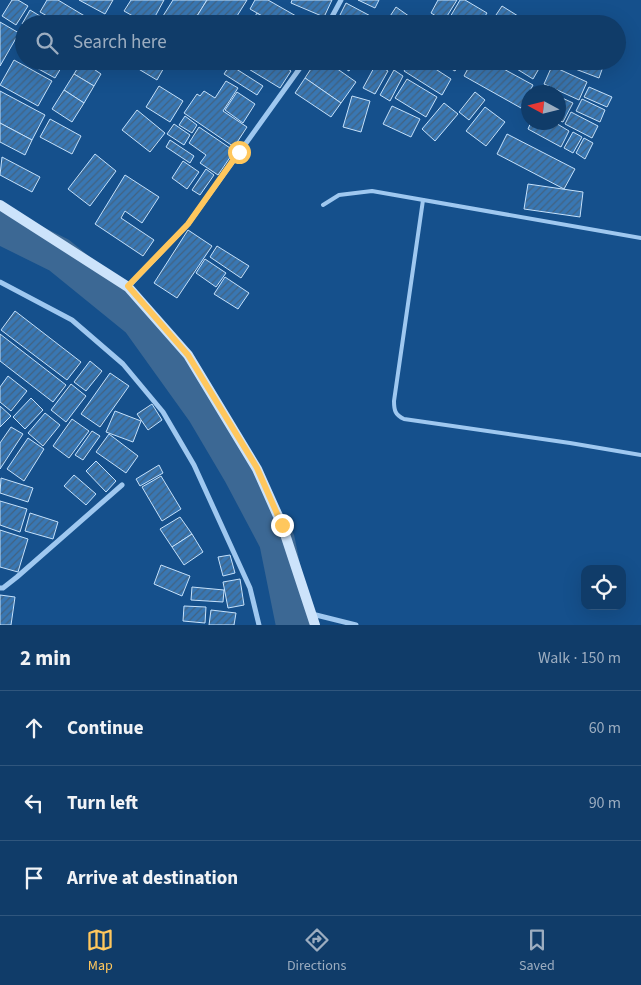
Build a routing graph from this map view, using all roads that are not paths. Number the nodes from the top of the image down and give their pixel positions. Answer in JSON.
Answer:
{"nodes":[{"id":1,"x":341,"y":0,"type":"edge"},
{"id":2,"x":333,"y":15,"type":"edge"},
{"id":3,"x":299,"y":70,"type":"edge"},
{"id":4,"x":423,"y":200,"type":"junction"},
{"id":5,"x":0,"y":205,"type":"edge"},
{"id":6,"x":324,"y":205,"type":"dead end"},
{"id":7,"x":641,"y":238,"type":"edge"},
{"id":8,"x":0,"y":282,"type":"edge"},
{"id":9,"x":128,"y":286,"type":"junction"},
{"id":10,"x":641,"y":455,"type":"edge"},
{"id":11,"x":122,"y":485,"type":"dead end"},
{"id":12,"x":2,"y":588,"type":"edge"},
{"id":13,"x":312,"y":614,"type":"junction"},
{"id":14,"x":259,"y":625,"type":"edge"},
{"id":15,"x":315,"y":625,"type":"edge"},
{"id":16,"x":356,"y":625,"type":"edge"}],
"edges":[{"from":1,"to":2,"type":"street"},
{"from":3,"to":9,"type":"street"},
{"from":4,"to":6,"type":"lane"},
{"from":4,"to":7,"type":"lane"},
{"from":4,"to":10,"type":"lane"},
{"from":5,"to":9,"type":"street"},
{"from":8,"to":14,"type":"street"},
{"from":9,"to":13,"type":"street"},
{"from":11,"to":12,"type":"street"},
{"from":13,"to":15,"type":"street"},
{"from":13,"to":16,"type":"street"}]}
